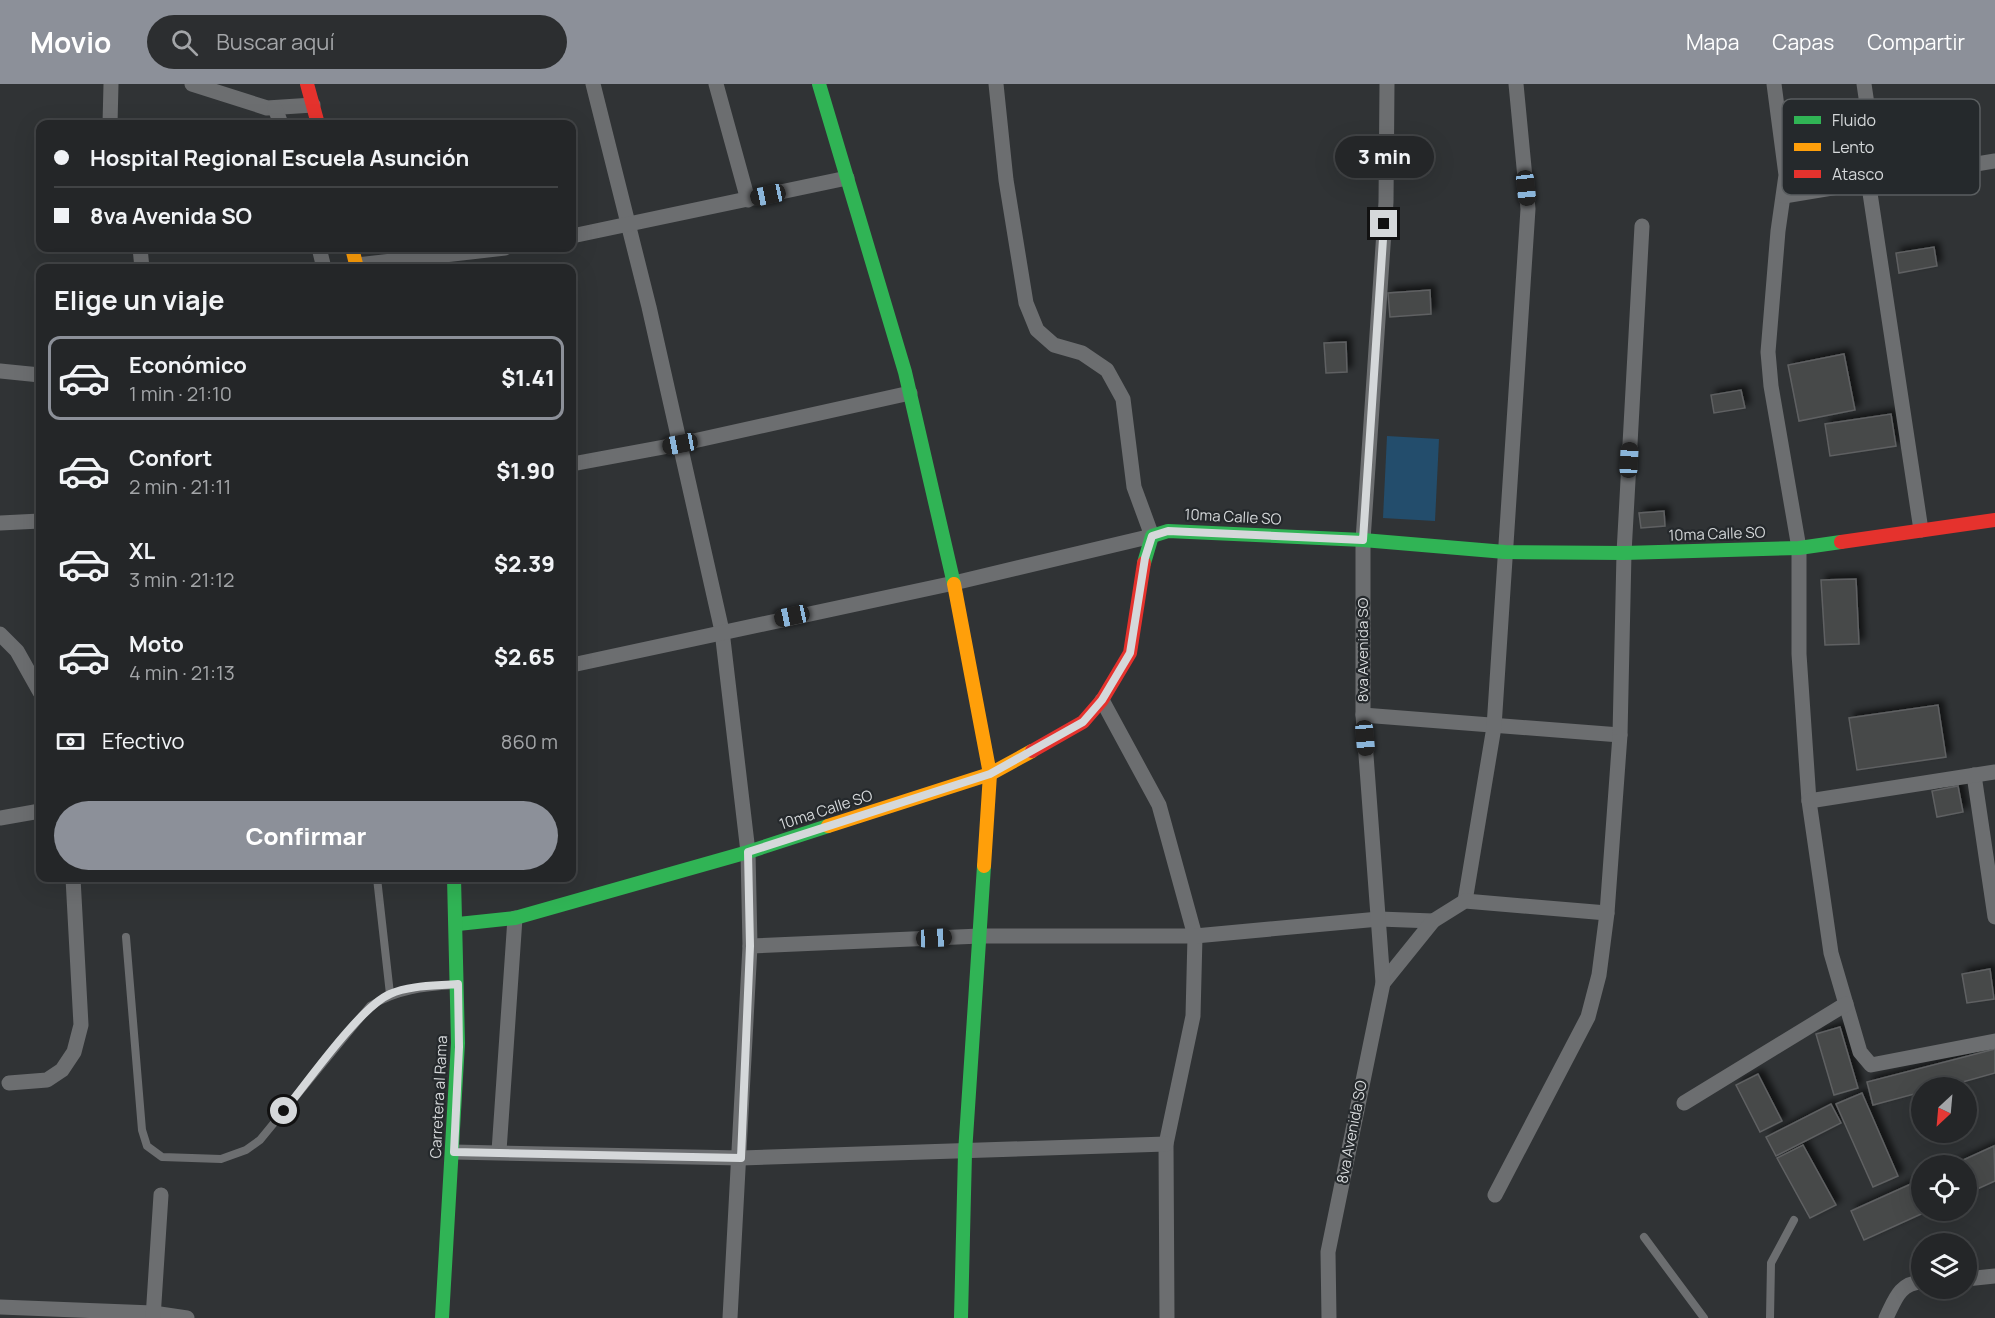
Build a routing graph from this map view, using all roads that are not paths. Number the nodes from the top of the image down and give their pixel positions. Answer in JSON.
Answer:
{"nodes":[{"id":1,"x":111,"y":84,"type":"edge"},
{"id":2,"x":192,"y":84,"type":"edge"},
{"id":3,"x":307,"y":84,"type":"edge"},
{"id":4,"x":593,"y":84,"type":"edge"},
{"id":5,"x":716,"y":84,"type":"edge"},
{"id":6,"x":819,"y":84,"type":"edge"},
{"id":7,"x":996,"y":84,"type":"edge"},
{"id":8,"x":1387,"y":84,"type":"edge"},
{"id":9,"x":1516,"y":84,"type":"edge"},
{"id":10,"x":1773,"y":84,"type":"edge"},
{"id":11,"x":1864,"y":84,"type":"edge"},
{"id":12,"x":1865,"y":99,"type":"edge"},
{"id":13,"x":313,"y":105,"type":"junction"},
{"id":14,"x":275,"y":108,"type":"junction"},
{"id":15,"x":110,"y":120,"type":"edge"},
{"id":16,"x":280,"y":120,"type":"edge"},
{"id":17,"x":317,"y":120,"type":"edge"},
{"id":18,"x":1782,"y":147,"type":"edge"},
{"id":19,"x":1995,"y":161,"type":"edge"},
{"id":20,"x":1980,"y":163,"type":"edge"},
{"id":21,"x":847,"y":178,"type":"junction"},
{"id":22,"x":1789,"y":195,"type":"edge"},
{"id":23,"x":1875,"y":195,"type":"edge"},
{"id":24,"x":1784,"y":196,"type":"joint"},
{"id":25,"x":748,"y":200,"type":"junction"},
{"id":26,"x":628,"y":226,"type":"junction"},
{"id":27,"x":1642,"y":226,"type":"dead end"},
{"id":28,"x":576,"y":235,"type":"edge"},
{"id":29,"x":474,"y":252,"type":"edge"},
{"id":30,"x":380,"y":264,"type":"edge"},
{"id":31,"x":0,"y":371,"type":"edge"},
{"id":32,"x":36,"y":375,"type":"edge"},
{"id":33,"x":910,"y":393,"type":"junction"},
{"id":34,"x":680,"y":444,"type":"junction"},
{"id":35,"x":576,"y":463,"type":"edge"},
{"id":36,"x":1995,"y":520,"type":"edge"},
{"id":37,"x":36,"y":521,"type":"edge"},
{"id":38,"x":0,"y":523,"type":"edge"},
{"id":39,"x":1921,"y":530,"type":"junction"},
{"id":40,"x":1152,"y":536,"type":"junction"},
{"id":41,"x":1363,"y":540,"type":"junction"},
{"id":42,"x":1799,"y":548,"type":"junction"},
{"id":43,"x":1505,"y":552,"type":"junction"},
{"id":44,"x":1624,"y":553,"type":"junction"},
{"id":45,"x":954,"y":583,"type":"junction"},
{"id":46,"x":722,"y":631,"type":"junction"},
{"id":47,"x":0,"y":634,"type":"edge"},
{"id":48,"x":576,"y":664,"type":"edge"},
{"id":49,"x":36,"y":685,"type":"edge"},
{"id":50,"x":1102,"y":700,"type":"junction"},
{"id":51,"x":1363,"y":715,"type":"junction"},
{"id":52,"x":1494,"y":727,"type":"junction"},
{"id":53,"x":1620,"y":735,"type":"junction"},
{"id":54,"x":1995,"y":772,"type":"edge"},
{"id":55,"x":990,"y":774,"type":"junction"},
{"id":56,"x":1974,"y":775,"type":"junction"},
{"id":57,"x":1809,"y":801,"type":"junction"},
{"id":58,"x":36,"y":813,"type":"edge"},
{"id":59,"x":0,"y":818,"type":"edge"},
{"id":60,"x":748,"y":852,"type":"junction"},
{"id":61,"x":73,"y":882,"type":"edge"},
{"id":62,"x":377,"y":882,"type":"edge"},
{"id":63,"x":454,"y":882,"type":"edge"},
{"id":64,"x":1465,"y":901,"type":"junction"},
{"id":65,"x":1608,"y":914,"type":"junction"},
{"id":66,"x":1995,"y":917,"type":"edge"},
{"id":67,"x":515,"y":918,"type":"junction"},
{"id":68,"x":1380,"y":920,"type":"junction"},
{"id":69,"x":1433,"y":921,"type":"junction"},
{"id":70,"x":458,"y":924,"type":"junction"},
{"id":71,"x":980,"y":936,"type":"junction"},
{"id":72,"x":1195,"y":936,"type":"junction"},
{"id":73,"x":126,"y":937,"type":"dead end"},
{"id":74,"x":750,"y":946,"type":"junction"},
{"id":75,"x":1383,"y":983,"type":"junction"},
{"id":76,"x":458,"y":984,"type":"junction"},
{"id":77,"x":390,"y":994,"type":"junction"},
{"id":78,"x":1846,"y":1004,"type":"junction"},
{"id":79,"x":1995,"y":1041,"type":"edge"},
{"id":80,"x":9,"y":1083,"type":"dead end"},
{"id":81,"x":1684,"y":1103,"type":"dead end"},
{"id":82,"x":1166,"y":1144,"type":"junction"},
{"id":83,"x":454,"y":1152,"type":"junction"},
{"id":84,"x":499,"y":1152,"type":"junction"},
{"id":85,"x":965,"y":1152,"type":"junction"},
{"id":86,"x":741,"y":1158,"type":"junction"},
{"id":87,"x":161,"y":1195,"type":"dead end"},
{"id":88,"x":1495,"y":1195,"type":"dead end"},
{"id":89,"x":1794,"y":1220,"type":"dead end"},
{"id":90,"x":1644,"y":1237,"type":"dead end"},
{"id":91,"x":1995,"y":1276,"type":"edge"},
{"id":92,"x":1977,"y":1278,"type":"edge"},
{"id":93,"x":1911,"y":1282,"type":"edge"},
{"id":94,"x":0,"y":1307,"type":"edge"},
{"id":95,"x":153,"y":1315,"type":"edge"},
{"id":96,"x":187,"y":1318,"type":"edge"},
{"id":97,"x":442,"y":1318,"type":"edge"},
{"id":98,"x":730,"y":1318,"type":"edge"},
{"id":99,"x":961,"y":1318,"type":"edge"},
{"id":100,"x":1167,"y":1318,"type":"edge"},
{"id":101,"x":1329,"y":1318,"type":"edge"},
{"id":102,"x":1704,"y":1318,"type":"edge"},
{"id":103,"x":1770,"y":1318,"type":"edge"},
{"id":104,"x":1886,"y":1318,"type":"edge"}],
"edges":[{"from":1,"to":15,"type":"street"},
{"from":2,"to":14,"type":"street"},
{"from":3,"to":13,"type":"main road"},
{"from":4,"to":26,"type":"street"},
{"from":5,"to":25,"type":"street"},
{"from":6,"to":21,"type":"main road"},
{"from":7,"to":40,"type":"street"},
{"from":8,"to":41,"type":"street","name":"8va Avenida SO"},
{"from":9,"to":43,"type":"street"},
{"from":10,"to":18,"type":"street"},
{"from":11,"to":12,"type":"street"},
{"from":13,"to":14,"type":"street"},
{"from":13,"to":17,"type":"main road"},
{"from":14,"to":16,"type":"street"},
{"from":19,"to":20,"type":"street"},
{"from":21,"to":25,"type":"street"},
{"from":21,"to":33,"type":"main road"},
{"from":22,"to":24,"type":"street"},
{"from":23,"to":39,"type":"street"},
{"from":24,"to":42,"type":"street"},
{"from":25,"to":26,"type":"street"},
{"from":26,"to":28,"type":"street"},
{"from":26,"to":34,"type":"street"},
{"from":27,"to":44,"type":"street"},
{"from":29,"to":30,"type":"street"},
{"from":31,"to":32,"type":"street"},
{"from":33,"to":34,"type":"street"},
{"from":33,"to":45,"type":"main road"},
{"from":34,"to":35,"type":"street"},
{"from":34,"to":46,"type":"street"},
{"from":36,"to":39,"type":"main road","name":"10ma Calle SO"},
{"from":37,"to":38,"type":"street"},
{"from":39,"to":42,"type":"main road","name":"10ma Calle SO"},
{"from":40,"to":41,"type":"main road","name":"10ma Calle SO"},
{"from":40,"to":45,"type":"street"},
{"from":40,"to":50,"type":"main road","name":"10ma Calle SO"},
{"from":41,"to":43,"type":"main road","name":"10ma Calle SO"},
{"from":41,"to":51,"type":"street","name":"8va Avenida SO"},
{"from":42,"to":44,"type":"main road","name":"10ma Calle SO"},
{"from":42,"to":57,"type":"street"},
{"from":43,"to":44,"type":"main road","name":"10ma Calle SO"},
{"from":43,"to":52,"type":"street"},
{"from":44,"to":53,"type":"street"},
{"from":45,"to":46,"type":"street"},
{"from":45,"to":55,"type":"main road"},
{"from":46,"to":48,"type":"street"},
{"from":46,"to":60,"type":"street"},
{"from":47,"to":49,"type":"street"},
{"from":50,"to":55,"type":"main road","name":"10ma Calle SO"},
{"from":50,"to":72,"type":"street"},
{"from":51,"to":52,"type":"street"},
{"from":51,"to":68,"type":"street","name":"8va Avenida SO"},
{"from":52,"to":53,"type":"street"},
{"from":52,"to":64,"type":"street"},
{"from":53,"to":65,"type":"street"},
{"from":54,"to":56,"type":"street"},
{"from":55,"to":60,"type":"main road","name":"10ma Calle SO"},
{"from":55,"to":71,"type":"main road"},
{"from":56,"to":57,"type":"street"},
{"from":56,"to":66,"type":"street"},
{"from":57,"to":78,"type":"street"},
{"from":58,"to":59,"type":"street"},
{"from":60,"to":67,"type":"main road","name":"10ma Calle SO"},
{"from":60,"to":74,"type":"street"},
{"from":61,"to":80,"type":"street"},
{"from":62,"to":77,"type":"lane"},
{"from":63,"to":70,"type":"main road","name":"Carretera al Rama"},
{"from":64,"to":65,"type":"street"},
{"from":64,"to":69,"type":"street"},
{"from":65,"to":88,"type":"street"},
{"from":67,"to":70,"type":"main road","name":"10ma Calle SO"},
{"from":67,"to":84,"type":"street"},
{"from":68,"to":69,"type":"street"},
{"from":68,"to":72,"type":"street"},
{"from":68,"to":75,"type":"street","name":"8va Avenida SO"},
{"from":69,"to":75,"type":"street"},
{"from":70,"to":76,"type":"main road","name":"Carretera al Rama"},
{"from":71,"to":72,"type":"street"},
{"from":71,"to":74,"type":"street"},
{"from":71,"to":85,"type":"main road"},
{"from":72,"to":82,"type":"street"},
{"from":73,"to":77,"type":"lane"},
{"from":74,"to":86,"type":"street"},
{"from":75,"to":101,"type":"street","name":"8va Avenida SO"},
{"from":76,"to":77,"type":"lane"},
{"from":76,"to":83,"type":"main road","name":"Carretera al Rama"},
{"from":78,"to":79,"type":"street"},
{"from":78,"to":81,"type":"street"},
{"from":82,"to":85,"type":"street"},
{"from":82,"to":100,"type":"street"},
{"from":83,"to":84,"type":"street"},
{"from":83,"to":97,"type":"main road","name":"Carretera al Rama"},
{"from":84,"to":86,"type":"street"},
{"from":85,"to":86,"type":"street"},
{"from":85,"to":99,"type":"main road"},
{"from":86,"to":98,"type":"street"},
{"from":87,"to":95,"type":"street"},
{"from":89,"to":103,"type":"lane"},
{"from":90,"to":102,"type":"lane"},
{"from":91,"to":92,"type":"street"},
{"from":93,"to":104,"type":"street"},
{"from":94,"to":95,"type":"street"},
{"from":95,"to":96,"type":"street"}]}
